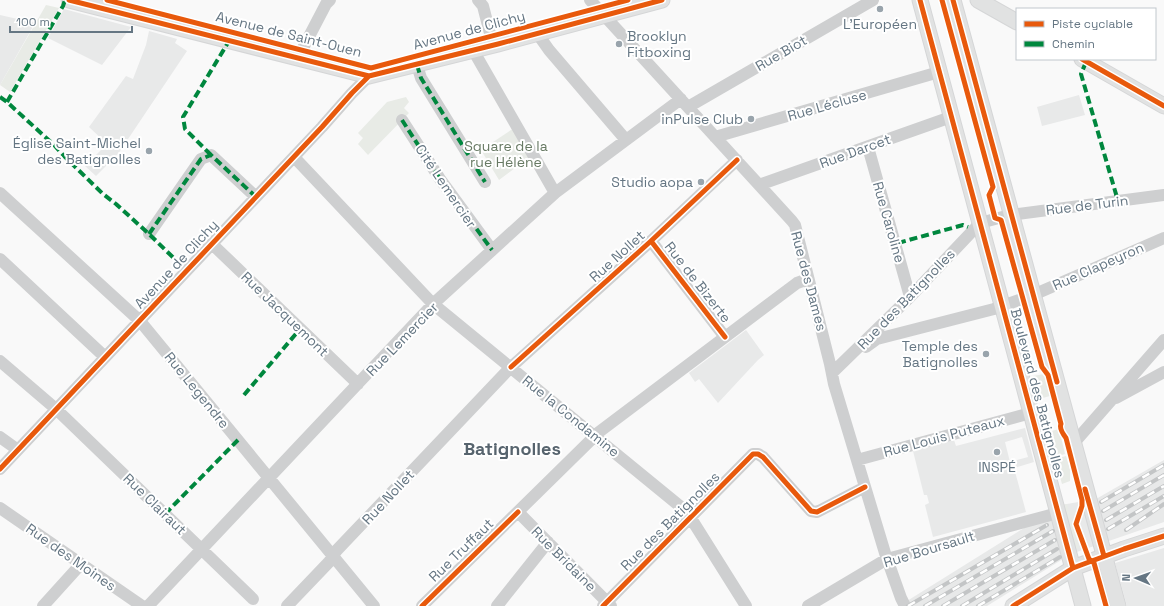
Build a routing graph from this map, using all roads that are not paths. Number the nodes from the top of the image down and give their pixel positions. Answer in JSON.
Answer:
{"nodes":[{"id":1,"x":69,"y":0,"type":"edge"},
{"id":2,"x":330,"y":0,"type":"edge"},
{"id":3,"x":478,"y":0,"type":"edge"},
{"id":4,"x":590,"y":0,"type":"edge"},
{"id":5,"x":662,"y":0,"type":"edge"},
{"id":6,"x":873,"y":0,"type":"edge"},
{"id":7,"x":920,"y":0,"type":"edge"},
{"id":8,"x":953,"y":0,"type":"edge"},
{"id":9,"x":978,"y":0,"type":"edge"},
{"id":10,"x":87,"y":2,"type":"edge"},
{"id":11,"x":604,"y":16,"type":"junction"},
{"id":12,"x":1016,"y":21,"type":"edge"},
{"id":13,"x":537,"y":33,"type":"junction"},
{"id":14,"x":493,"y":45,"type":"junction"},
{"id":15,"x":473,"y":50,"type":"junction"},
{"id":16,"x":300,"y":59,"type":"junction"},
{"id":17,"x":1084,"y":60,"type":"edge"},
{"id":18,"x":417,"y":65,"type":"junction"},
{"id":19,"x":939,"y":72,"type":"junction"},
{"id":20,"x":369,"y":76,"type":"junction"},
{"id":21,"x":684,"y":103,"type":"junction"},
{"id":22,"x":1164,"y":106,"type":"edge"},
{"id":23,"x":951,"y":117,"type":"junction"},
{"id":24,"x":402,"y":120,"type":"dead end"},
{"id":25,"x":715,"y":137,"type":"junction"},
{"id":26,"x":626,"y":140,"type":"junction"},
{"id":27,"x":868,"y":147,"type":"junction"},
{"id":28,"x":294,"y":156,"type":"junction"},
{"id":29,"x":737,"y":160,"type":"junction"},
{"id":30,"x":484,"y":182,"type":"dead end"},
{"id":31,"x":759,"y":185,"type":"junction"},
{"id":32,"x":0,"y":193,"type":"edge"},
{"id":33,"x":555,"y":193,"type":"junction"},
{"id":34,"x":1164,"y":195,"type":"edge"},
{"id":35,"x":256,"y":197,"type":"junction"},
{"id":36,"x":1010,"y":215,"type":"junction"},
{"id":37,"x":980,"y":224,"type":"junction"},
{"id":38,"x":149,"y":234,"type":"dead end"},
{"id":39,"x":1164,"y":238,"type":"edge"},
{"id":40,"x":651,"y":242,"type":"junction"},
{"id":41,"x":212,"y":244,"type":"junction"},
{"id":42,"x":492,"y":250,"type":"junction"},
{"id":43,"x":0,"y":259,"type":"edge"},
{"id":44,"x":808,"y":279,"type":"junction"},
{"id":45,"x":1033,"y":295,"type":"junction"},
{"id":46,"x":910,"y":296,"type":"junction"},
{"id":47,"x":433,"y":304,"type":"junction"},
{"id":48,"x":1002,"y":305,"type":"junction"},
{"id":49,"x":140,"y":321,"type":"junction"},
{"id":50,"x":725,"y":337,"type":"junction"},
{"id":51,"x":1164,"y":340,"type":"edge"},
{"id":52,"x":106,"y":357,"type":"junction"},
{"id":53,"x":0,"y":361,"type":"edge"},
{"id":54,"x":511,"y":367,"type":"junction"},
{"id":55,"x":836,"y":370,"type":"junction"},
{"id":56,"x":1164,"y":372,"type":"edge"},
{"id":57,"x":358,"y":384,"type":"junction"},
{"id":58,"x":1110,"y":402,"type":"junction"},
{"id":59,"x":56,"y":409,"type":"junction"},
{"id":60,"x":1031,"y":413,"type":"junction"},
{"id":61,"x":595,"y":436,"type":"junction"},
{"id":62,"x":0,"y":437,"type":"edge"},
{"id":63,"x":1073,"y":444,"type":"junction"},
{"id":64,"x":18,"y":450,"type":"junction"},
{"id":65,"x":857,"y":460,"type":"junction"},
{"id":66,"x":0,"y":469,"type":"edge"},
{"id":67,"x":269,"y":478,"type":"junction"},
{"id":68,"x":865,"y":487,"type":"junction"},
{"id":69,"x":0,"y":508,"type":"edge"},
{"id":70,"x":518,"y":512,"type":"junction"},
{"id":71,"x":1058,"y":513,"type":"junction"},
{"id":72,"x":690,"y":517,"type":"junction"},
{"id":73,"x":1164,"y":536,"type":"edge"},
{"id":74,"x":548,"y":542,"type":"junction"},
{"id":75,"x":202,"y":550,"type":"junction"},
{"id":76,"x":333,"y":556,"type":"junction"},
{"id":77,"x":1104,"y":556,"type":"junction"},
{"id":78,"x":887,"y":559,"type":"junction"},
{"id":79,"x":81,"y":564,"type":"junction"},
{"id":80,"x":1073,"y":568,"type":"junction"},
{"id":81,"x":253,"y":599,"type":"dead end"},
{"id":82,"x":607,"y":605,"type":"edge"},
{"id":83,"x":905,"y":605,"type":"edge"},
{"id":84,"x":43,"y":606,"type":"edge"},
{"id":85,"x":142,"y":606,"type":"edge"},
{"id":86,"x":148,"y":606,"type":"edge"},
{"id":87,"x":287,"y":606,"type":"edge"},
{"id":88,"x":374,"y":606,"type":"edge"},
{"id":89,"x":422,"y":606,"type":"edge"},
{"id":90,"x":497,"y":606,"type":"edge"},
{"id":91,"x":746,"y":606,"type":"edge"},
{"id":92,"x":808,"y":606,"type":"edge"},
{"id":93,"x":1013,"y":606,"type":"edge"},
{"id":94,"x":1083,"y":606,"type":"edge"},
{"id":95,"x":1118,"y":606,"type":"edge"}],
"edges":[{"from":1,"to":10,"type":"main road","name":"Avenue de Saint-Ouen"},
{"from":2,"to":16,"type":"street"},
{"from":3,"to":14,"type":"street"},
{"from":4,"to":11,"type":"street","name":"Rue des Dames"},
{"from":5,"to":11,"type":"main road","name":"Avenue de Clichy"},
{"from":6,"to":21,"type":"street","name":"Rue Biot"},
{"from":7,"to":19,"type":"main road","name":"Boulevard des Batignolles"},
{"from":8,"to":36,"type":"main road","name":"Boulevard des Batignolles"},
{"from":9,"to":12,"type":"main road"},
{"from":10,"to":16,"type":"main road","name":"Avenue de Saint-Ouen"},
{"from":11,"to":13,"type":"main road","name":"Avenue de Clichy"},
{"from":11,"to":21,"type":"street","name":"Rue des Dames"},
{"from":13,"to":14,"type":"main road","name":"Avenue de Clichy"},
{"from":13,"to":26,"type":"street"},
{"from":14,"to":15,"type":"main road","name":"Avenue de Clichy"},
{"from":15,"to":18,"type":"main road","name":"Avenue de Clichy"},
{"from":15,"to":33,"type":"street"},
{"from":16,"to":20,"type":"main road","name":"Avenue de Saint-Ouen"},
{"from":17,"to":22,"type":"main road"},
{"from":18,"to":20,"type":"main road","name":"Avenue de Clichy"},
{"from":18,"to":30,"type":"street"},
{"from":19,"to":23,"type":"main road","name":"Boulevard des Batignolles"},
{"from":19,"to":25,"type":"street","name":"Rue Lécluse"},
{"from":20,"to":28,"type":"street","name":"Avenue de Clichy"},
{"from":21,"to":25,"type":"street","name":"Rue des Dames"},
{"from":21,"to":26,"type":"street","name":"Rue Lemercier"},
{"from":23,"to":27,"type":"street","name":"Rue Darcet"},
{"from":23,"to":37,"type":"main road","name":"Boulevard des Batignolles"},
{"from":24,"to":42,"type":"street","name":"Cité Lemercier"},
{"from":25,"to":29,"type":"street","name":"Rue des Dames"},
{"from":26,"to":33,"type":"street","name":"Rue Lemercier"},
{"from":27,"to":31,"type":"street","name":"Rue Darcet"},
{"from":27,"to":46,"type":"street","name":"Rue Caroline"},
{"from":28,"to":35,"type":"street","name":"Avenue de Clichy"},
{"from":28,"to":47,"type":"street","name":"Rue la Condamine"},
{"from":29,"to":31,"type":"street","name":"Rue des Dames"},
{"from":29,"to":40,"type":"street","name":"Rue Nollet"},
{"from":31,"to":44,"type":"street","name":"Rue des Dames"},
{"from":32,"to":49,"type":"street","name":"Rue Legendre"},
{"from":33,"to":42,"type":"street","name":"Rue Lemercier"},
{"from":34,"to":36,"type":"street","name":"Rue de Turin"},
{"from":35,"to":38,"type":"street"},
{"from":35,"to":41,"type":"street","name":"Avenue de Clichy"},
{"from":36,"to":37,"type":"street"},
{"from":36,"to":45,"type":"main road","name":"Boulevard des Batignolles"},
{"from":37,"to":46,"type":"street","name":"Rue des Batignolles"},
{"from":37,"to":48,"type":"main road","name":"Boulevard des Batignolles"},
{"from":39,"to":45,"type":"street","name":"Rue Clapeyron"},
{"from":40,"to":50,"type":"street","name":"Rue de Bizerte"},
{"from":40,"to":54,"type":"street","name":"Rue Nollet"},
{"from":41,"to":49,"type":"street","name":"Avenue de Clichy"},
{"from":41,"to":57,"type":"street","name":"Rue Jacquemont"},
{"from":42,"to":47,"type":"street","name":"Rue Lemercier"},
{"from":43,"to":52,"type":"street"},
{"from":44,"to":50,"type":"street","name":"Rue Truffaut"},
{"from":44,"to":55,"type":"street","name":"Rue des Dames"},
{"from":45,"to":48,"type":"street","name":"Boulevard des Batignolles"},
{"from":45,"to":63,"type":"main road","name":"Boulevard des Batignolles"},
{"from":46,"to":55,"type":"street","name":"Rue des Batignolles"},
{"from":47,"to":54,"type":"street","name":"Rue la Condamine"},
{"from":47,"to":57,"type":"street","name":"Rue Lemercier"},
{"from":48,"to":55,"type":"street"},
{"from":48,"to":60,"type":"main road","name":"Boulevard des Batignolles"},
{"from":49,"to":52,"type":"street","name":"Avenue de Clichy"},
{"from":49,"to":67,"type":"street","name":"Rue Legendre"},
{"from":50,"to":61,"type":"street","name":"Rue Truffaut"},
{"from":51,"to":58,"type":"street"},
{"from":52,"to":59,"type":"street","name":"Avenue de Clichy"},
{"from":53,"to":59,"type":"street","name":"Rue Clairaut"},
{"from":54,"to":61,"type":"street","name":"Rue la Condamine"},
{"from":54,"to":76,"type":"street","name":"Rue Nollet"},
{"from":55,"to":65,"type":"street","name":"Rue des Dames"},
{"from":56,"to":58,"type":"street"},
{"from":57,"to":67,"type":"street","name":"Rue Lemercier"},
{"from":58,"to":63,"type":"street"},
{"from":59,"to":64,"type":"street","name":"Avenue de Clichy"},
{"from":59,"to":75,"type":"street","name":"Rue Clairaut"},
{"from":60,"to":65,"type":"street","name":"Rue Louis Puteaux"},
{"from":60,"to":71,"type":"main road","name":"Boulevard des Batignolles"},
{"from":61,"to":70,"type":"street","name":"Rue Truffaut"},
{"from":61,"to":72,"type":"street","name":"Rue la Condamine"},
{"from":62,"to":64,"type":"street"},
{"from":63,"to":77,"type":"main road","name":"Boulevard des Batignolles"},
{"from":64,"to":66,"type":"street","name":"Avenue de Clichy"},
{"from":65,"to":68,"type":"street","name":"Rue des Dames"},
{"from":67,"to":75,"type":"street","name":"Rue Lemercier"},
{"from":67,"to":76,"type":"street","name":"Rue Legendre"},
{"from":68,"to":72,"type":"street","name":"Rue des Batignolles"},
{"from":68,"to":78,"type":"street","name":"Rue des Dames"},
{"from":69,"to":79,"type":"street","name":"Rue des Moines"},
{"from":70,"to":74,"type":"street","name":"Rue Bridaine"},
{"from":70,"to":89,"type":"street","name":"Rue Truffaut"},
{"from":71,"to":78,"type":"street","name":"Rue Boursault"},
{"from":71,"to":80,"type":"main road","name":"Boulevard des Batignolles"},
{"from":72,"to":82,"type":"street","name":"Rue des Batignolles"},
{"from":72,"to":91,"type":"street","name":"Rue la Condamine"},
{"from":73,"to":77,"type":"main road"},
{"from":74,"to":82,"type":"street","name":"Rue Bridaine"},
{"from":74,"to":90,"type":"street"},
{"from":75,"to":81,"type":"street","name":"Rue Clairaut"},
{"from":75,"to":86,"type":"street","name":"Rue Lemercier"},
{"from":76,"to":87,"type":"street","name":"Rue Nollet"},
{"from":76,"to":88,"type":"street","name":"Rue Legendre"},
{"from":77,"to":80,"type":"main road"},
{"from":77,"to":95,"type":"main road","name":"Boulevard des Batignolles"},
{"from":78,"to":83,"type":"street","name":"Rue des Dames"},
{"from":78,"to":92,"type":"street","name":"Rue Boursault"},
{"from":79,"to":84,"type":"street"},
{"from":79,"to":85,"type":"street","name":"Rue des Moines"},
{"from":80,"to":93,"type":"main road"},
{"from":80,"to":94,"type":"main road","name":"Boulevard des Batignolles"}]}
